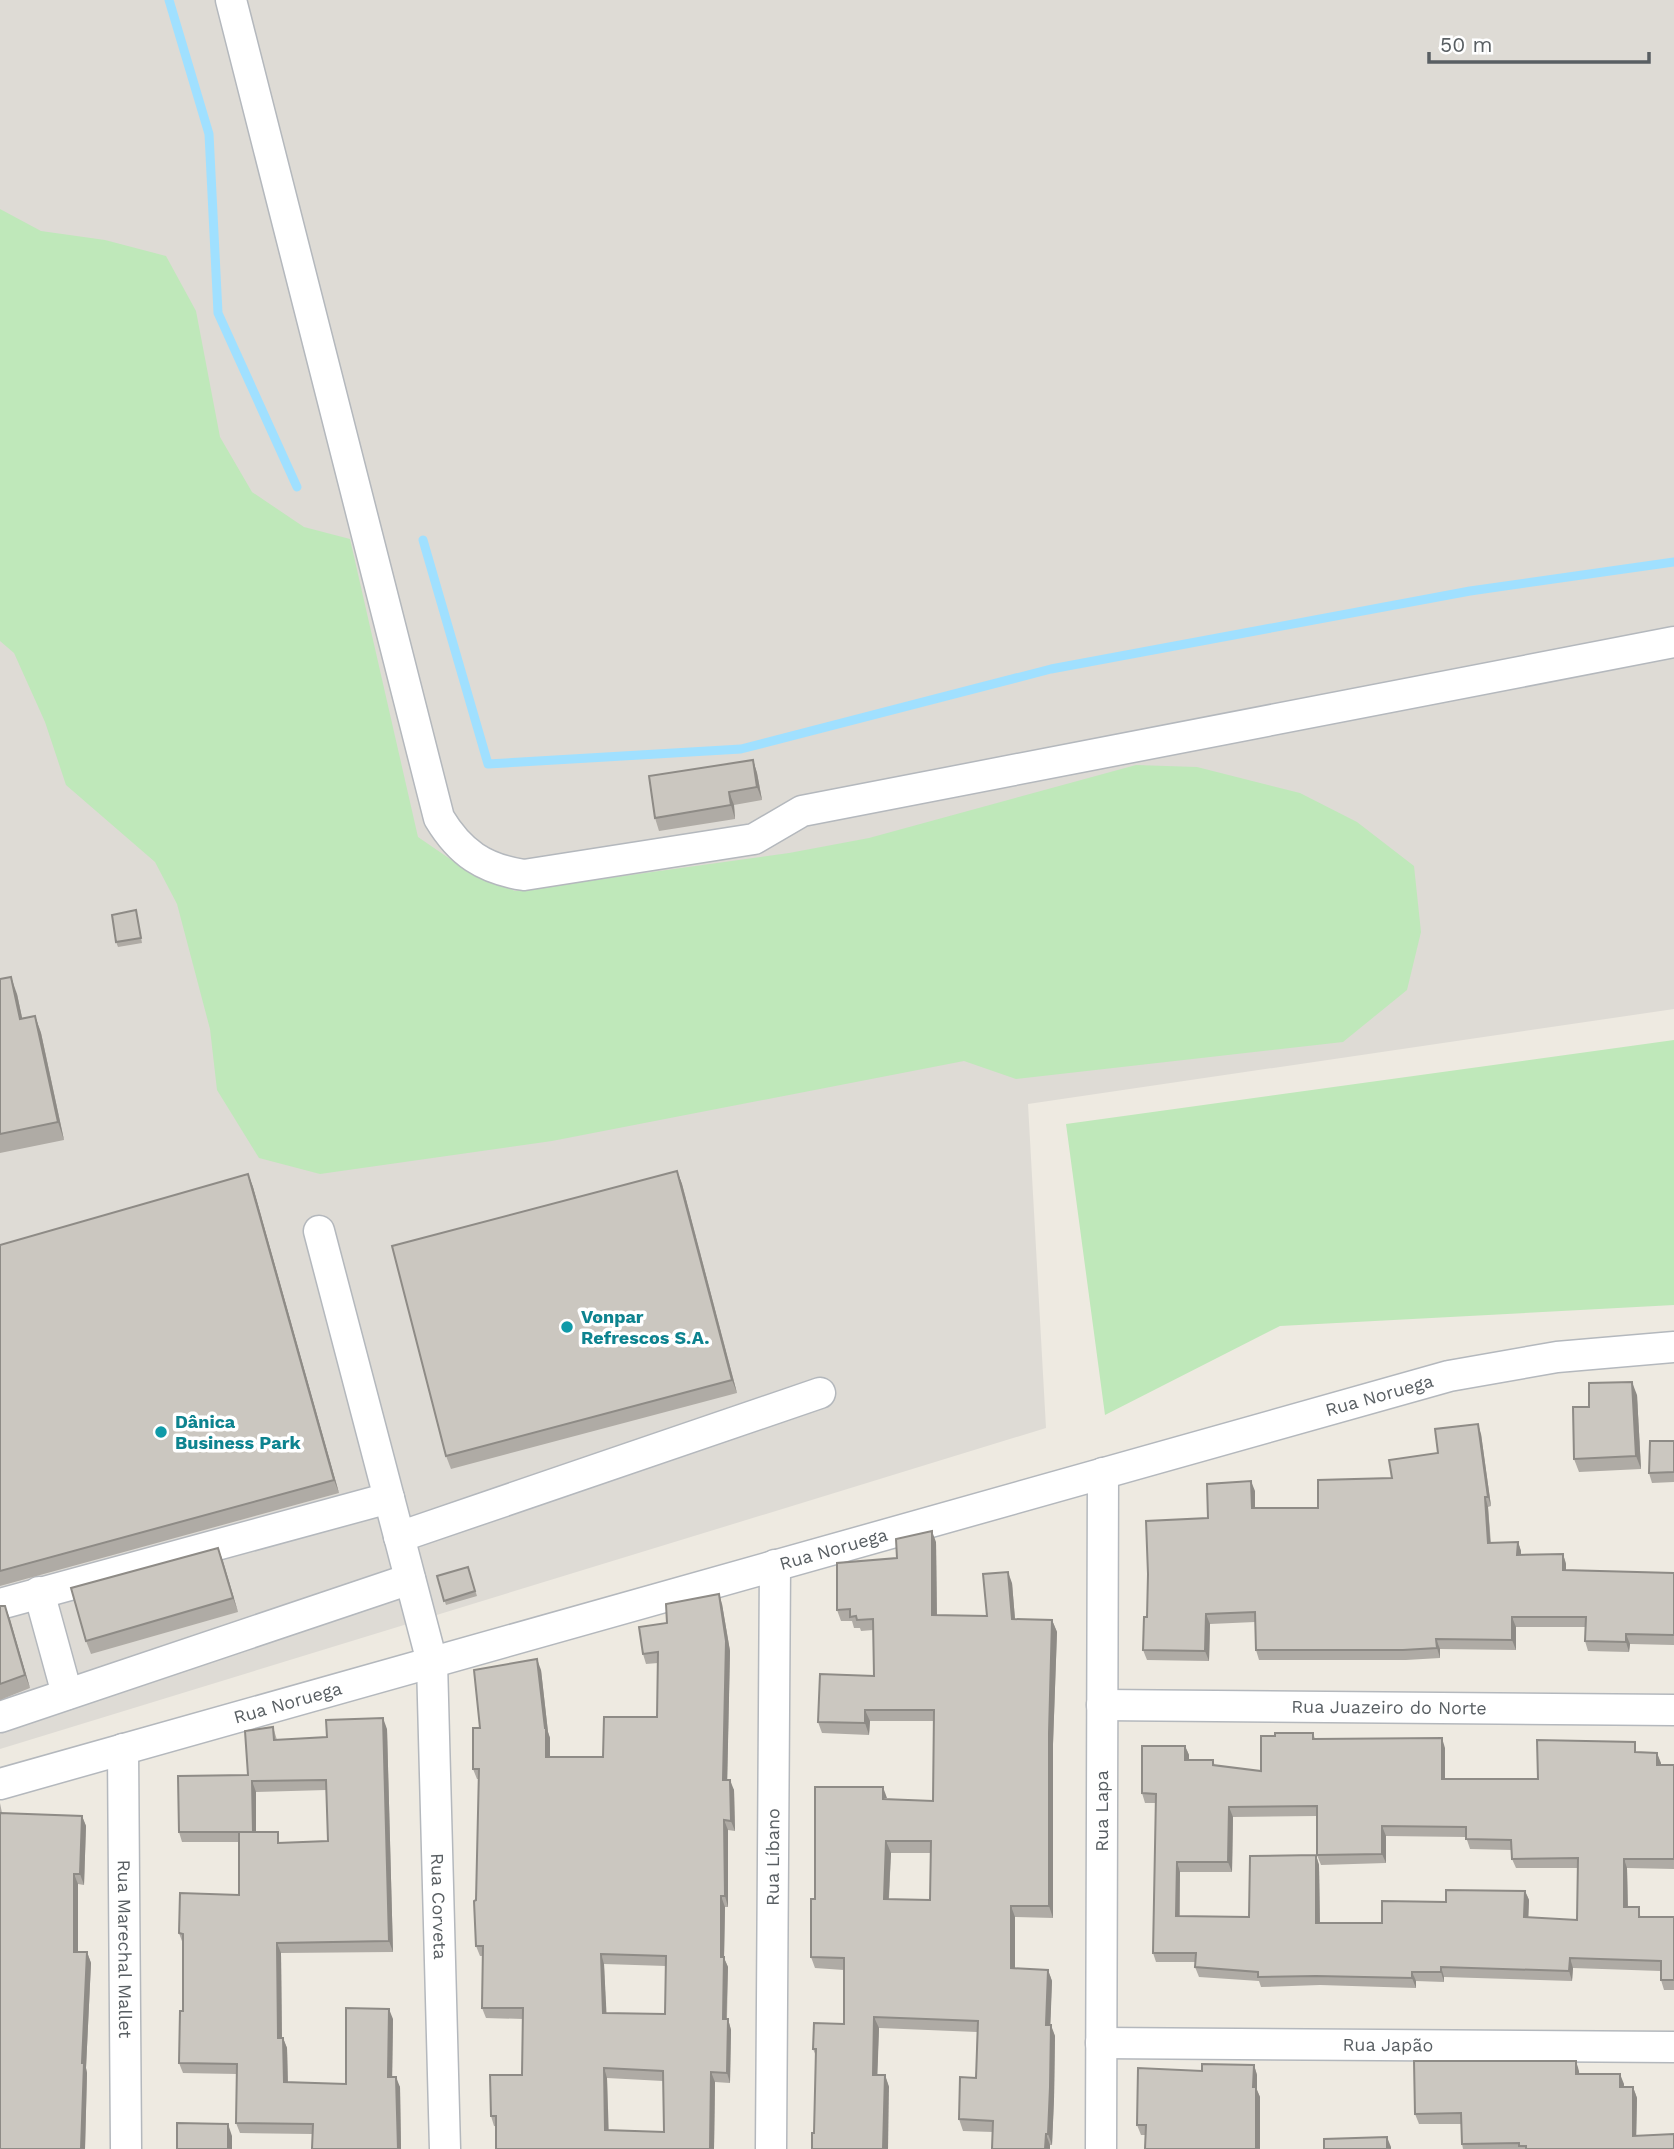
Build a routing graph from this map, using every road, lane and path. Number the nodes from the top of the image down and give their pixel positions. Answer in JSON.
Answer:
{"nodes":[{"id":1,"x":231,"y":0,"type":"edge"},
{"id":2,"x":1674,"y":642,"type":"edge"},
{"id":3,"x":319,"y":1231,"type":"dead end"},
{"id":4,"x":1674,"y":1347,"type":"edge"},
{"id":5,"x":820,"y":1393,"type":"dead end"},
{"id":6,"x":1103,"y":1473,"type":"junction"},
{"id":7,"x":389,"y":1498,"type":"junction"},
{"id":8,"x":399,"y":1538,"type":"junction"},
{"id":9,"x":775,"y":1565,"type":"junction"},
{"id":10,"x":410,"y":1578,"type":"junction"},
{"id":11,"x":39,"y":1592,"type":"junction"},
{"id":12,"x":0,"y":1604,"type":"edge"},
{"id":13,"x":432,"y":1662,"type":"junction"},
{"id":14,"x":67,"y":1694,"type":"junction"},
{"id":15,"x":1102,"y":1705,"type":"junction"},
{"id":16,"x":1674,"y":1710,"type":"edge"},
{"id":17,"x":0,"y":1717,"type":"edge"},
{"id":18,"x":123,"y":1749,"type":"junction"},
{"id":19,"x":0,"y":1784,"type":"edge"},
{"id":20,"x":1101,"y":2043,"type":"junction"},
{"id":21,"x":1674,"y":2047,"type":"edge"},
{"id":22,"x":127,"y":2149,"type":"edge"},
{"id":23,"x":445,"y":2149,"type":"edge"},
{"id":24,"x":771,"y":2149,"type":"edge"},
{"id":25,"x":1101,"y":2149,"type":"edge"}],
"edges":[{"from":1,"to":2,"type":"street"},
{"from":3,"to":7,"type":"street","name":"Rua Corveta"},
{"from":4,"to":6,"type":"street","name":"Rua Noruega"},
{"from":5,"to":8,"type":"street"},
{"from":6,"to":9,"type":"street","name":"Rua Noruega"},
{"from":6,"to":15,"type":"street","name":"Rua Lapa"},
{"from":7,"to":8,"type":"street","name":"Rua Corveta"},
{"from":7,"to":11,"type":"street"},
{"from":8,"to":10,"type":"street","name":"Rua Corveta"},
{"from":9,"to":13,"type":"street","name":"Rua Noruega"},
{"from":9,"to":24,"type":"street","name":"Rua Líbano"},
{"from":10,"to":13,"type":"street","name":"Rua Corveta"},
{"from":10,"to":14,"type":"street"},
{"from":11,"to":12,"type":"street"},
{"from":11,"to":14,"type":"street"},
{"from":13,"to":18,"type":"street","name":"Rua Noruega"},
{"from":13,"to":23,"type":"street","name":"Rua Corveta"},
{"from":14,"to":17,"type":"street"},
{"from":15,"to":16,"type":"street","name":"Rua Juazeiro do Norte"},
{"from":15,"to":20,"type":"street","name":"Rua Lapa"},
{"from":18,"to":19,"type":"street","name":"Rua Noruega"},
{"from":18,"to":22,"type":"street","name":"Rua Marechal Mallet"},
{"from":20,"to":21,"type":"street","name":"Rua Japão"},
{"from":20,"to":25,"type":"street","name":"Rua Lapa"}]}
